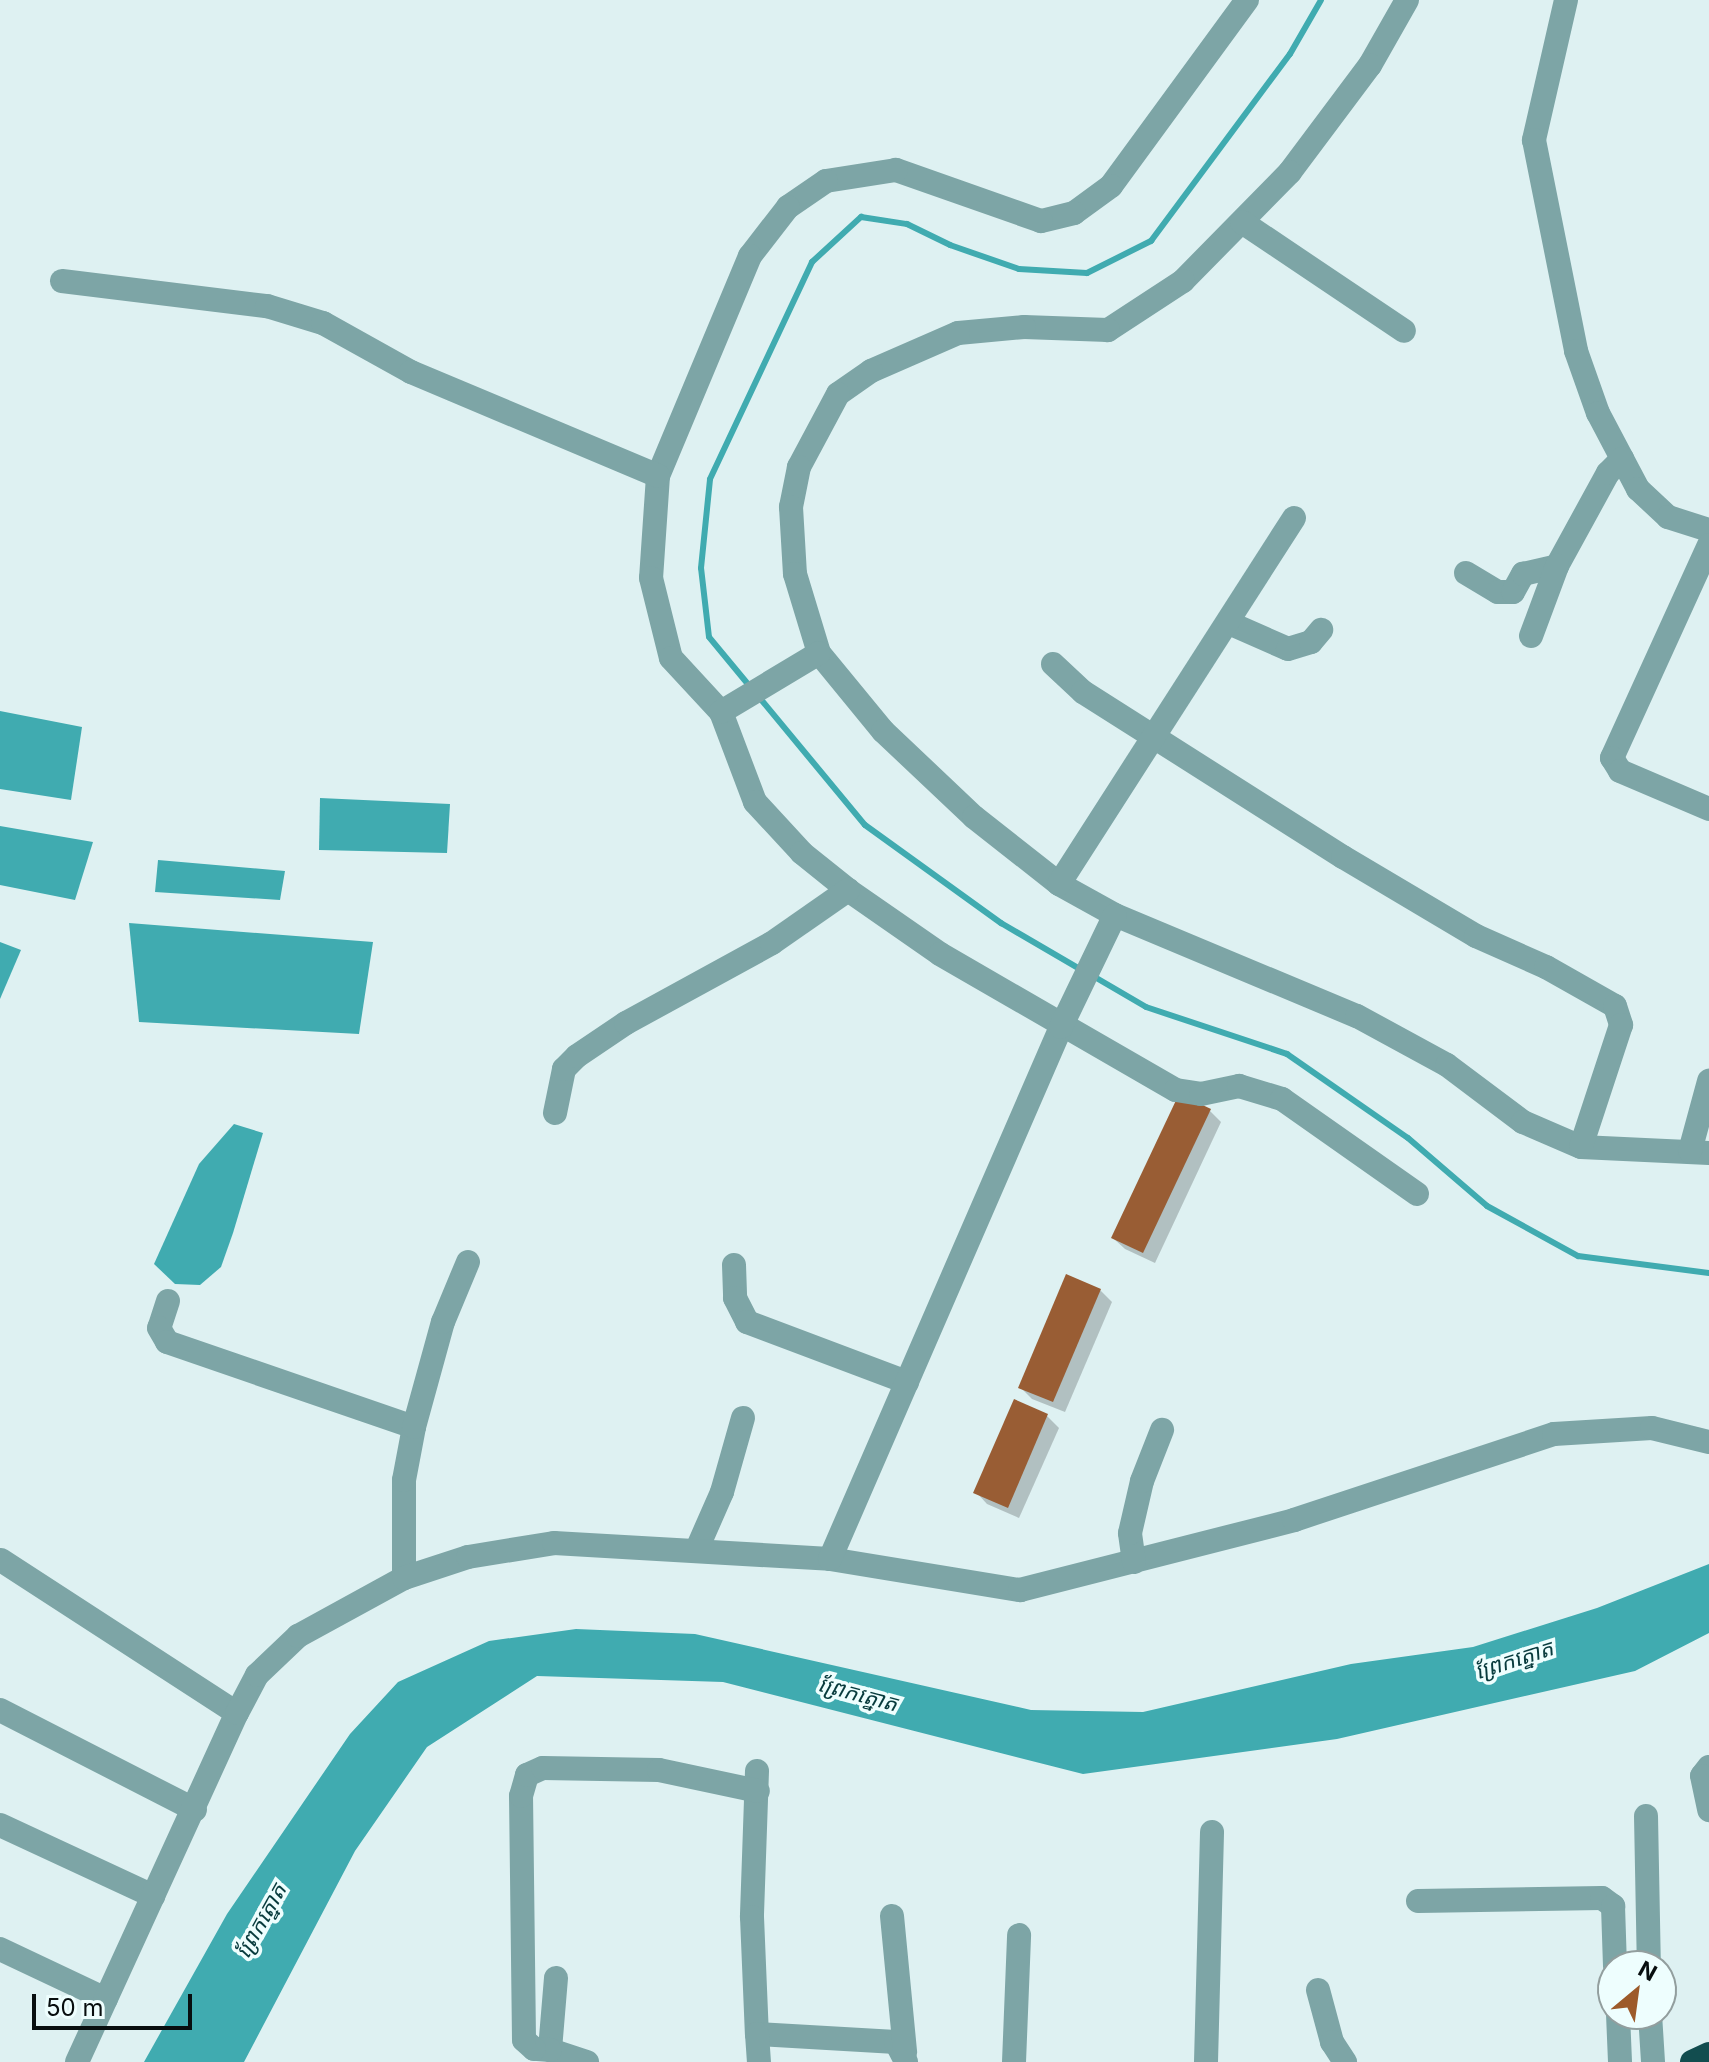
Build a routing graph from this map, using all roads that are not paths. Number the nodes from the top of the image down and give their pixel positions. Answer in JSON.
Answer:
{"nodes":[{"id":1,"x":1247,"y":0,"type":"edge"},
{"id":2,"x":1407,"y":0,"type":"edge"},
{"id":3,"x":1566,"y":0,"type":"edge"},
{"id":4,"x":1242,"y":222,"type":"junction"},
{"id":5,"x":62,"y":281,"type":"dead end"},
{"id":6,"x":1404,"y":331,"type":"dead end"},
{"id":7,"x":1622,"y":459,"type":"junction"},
{"id":8,"x":658,"y":476,"type":"junction"},
{"id":9,"x":1294,"y":518,"type":"dead end"},
{"id":10,"x":1709,"y":530,"type":"edge"},
{"id":11,"x":1709,"y":545,"type":"edge"},
{"id":12,"x":1557,"y":566,"type":"junction"},
{"id":13,"x":1466,"y":573,"type":"dead end"},
{"id":14,"x":1229,"y":623,"type":"junction"},
{"id":15,"x":1321,"y":630,"type":"dead end"},
{"id":16,"x":1531,"y":636,"type":"dead end"},
{"id":17,"x":819,"y":653,"type":"junction"},
{"id":18,"x":1053,"y":664,"type":"dead end"},
{"id":19,"x":721,"y":712,"type":"junction"},
{"id":20,"x":1152,"y":737,"type":"junction"},
{"id":21,"x":1709,"y":809,"type":"edge"},
{"id":22,"x":1059,"y":884,"type":"junction"},
{"id":23,"x":848,"y":890,"type":"junction"},
{"id":24,"x":1115,"y":915,"type":"junction"},
{"id":25,"x":1061,"y":1027,"type":"junction"},
{"id":26,"x":1709,"y":1081,"type":"edge"},
{"id":27,"x":555,"y":1113,"type":"dead end"},
{"id":28,"x":1581,"y":1147,"type":"junction"},
{"id":29,"x":1700,"y":1152,"type":"edge"},
{"id":30,"x":1417,"y":1194,"type":"dead end"},
{"id":31,"x":468,"y":1262,"type":"dead end"},
{"id":32,"x":734,"y":1265,"type":"dead end"},
{"id":33,"x":168,"y":1301,"type":"dead end"},
{"id":34,"x":907,"y":1382,"type":"junction"},
{"id":35,"x":743,"y":1418,"type":"dead end"},
{"id":36,"x":414,"y":1427,"type":"junction"},
{"id":37,"x":1162,"y":1430,"type":"dead end"},
{"id":38,"x":1709,"y":1442,"type":"edge"},
{"id":39,"x":697,"y":1549,"type":"junction"},
{"id":40,"x":830,"y":1559,"type":"junction"},
{"id":41,"x":1,"y":1560,"type":"edge"},
{"id":42,"x":1134,"y":1562,"type":"junction"},
{"id":43,"x":404,"y":1578,"type":"junction"},
{"id":44,"x":0,"y":1710,"type":"edge"},
{"id":45,"x":237,"y":1713,"type":"junction"},
{"id":46,"x":1709,"y":1767,"type":"edge"},
{"id":47,"x":195,"y":1810,"type":"junction"},
{"id":48,"x":1709,"y":1810,"type":"edge"},
{"id":49,"x":1646,"y":1816,"type":"dead end"},
{"id":50,"x":0,"y":1825,"type":"edge"},
{"id":51,"x":1212,"y":1832,"type":"dead end"},
{"id":52,"x":153,"y":1896,"type":"junction"},
{"id":53,"x":1418,"y":1901,"type":"dead end"},
{"id":54,"x":892,"y":1916,"type":"dead end"},
{"id":55,"x":1019,"y":1935,"type":"dead end"},
{"id":56,"x":0,"y":1949,"type":"edge"},
{"id":57,"x":1614,"y":1950,"type":"edge"},
{"id":58,"x":1649,"y":1950,"type":"edge"},
{"id":59,"x":556,"y":1978,"type":"dead end"},
{"id":60,"x":1318,"y":1990,"type":"dead end"},
{"id":61,"x":106,"y":1999,"type":"junction"},
{"id":62,"x":1619,"y":2030,"type":"edge"},
{"id":63,"x":1651,"y":2030,"type":"edge"},
{"id":64,"x":757,"y":2034,"type":"junction"},
{"id":65,"x":550,"y":2050,"type":"junction"},
{"id":66,"x":1709,"y":2054,"type":"edge"},
{"id":67,"x":905,"y":2057,"type":"edge"},
{"id":68,"x":77,"y":2062,"type":"edge"},
{"id":69,"x":587,"y":2062,"type":"edge"},
{"id":70,"x":759,"y":2062,"type":"edge"},
{"id":71,"x":1014,"y":2062,"type":"edge"},
{"id":72,"x":1206,"y":2062,"type":"edge"},
{"id":73,"x":1345,"y":2062,"type":"edge"},
{"id":74,"x":1620,"y":2062,"type":"edge"},
{"id":75,"x":1653,"y":2062,"type":"edge"},
{"id":76,"x":1692,"y":2062,"type":"edge"}],
"edges":[{"from":1,"to":8,"type":"street"},
{"from":2,"to":4,"type":"street"},
{"from":3,"to":7,"type":"street"},
{"from":4,"to":6,"type":"street"},
{"from":4,"to":17,"type":"street"},
{"from":5,"to":8,"type":"street"},
{"from":7,"to":10,"type":"street"},
{"from":7,"to":12,"type":"street"},
{"from":8,"to":19,"type":"street"},
{"from":9,"to":14,"type":"street"},
{"from":11,"to":21,"type":"street"},
{"from":12,"to":13,"type":"street"},
{"from":12,"to":16,"type":"street"},
{"from":14,"to":15,"type":"street"},
{"from":14,"to":20,"type":"street"},
{"from":17,"to":19,"type":"street"},
{"from":17,"to":22,"type":"street"},
{"from":18,"to":20,"type":"street"},
{"from":19,"to":23,"type":"street"},
{"from":20,"to":22,"type":"street"},
{"from":20,"to":28,"type":"street"},
{"from":22,"to":24,"type":"street"},
{"from":23,"to":25,"type":"street"},
{"from":23,"to":27,"type":"street"},
{"from":24,"to":25,"type":"street"},
{"from":24,"to":28,"type":"street"},
{"from":25,"to":30,"type":"street"},
{"from":25,"to":34,"type":"street"},
{"from":26,"to":29,"type":"street"},
{"from":28,"to":29,"type":"street"},
{"from":31,"to":36,"type":"street"},
{"from":32,"to":34,"type":"street"},
{"from":33,"to":36,"type":"street"},
{"from":34,"to":40,"type":"street"},
{"from":35,"to":39,"type":"street"},
{"from":36,"to":43,"type":"street"},
{"from":37,"to":42,"type":"street"},
{"from":38,"to":42,"type":"street"},
{"from":39,"to":40,"type":"street"},
{"from":39,"to":43,"type":"street"},
{"from":40,"to":42,"type":"street"},
{"from":41,"to":45,"type":"street"},
{"from":43,"to":45,"type":"street"},
{"from":44,"to":47,"type":"street"},
{"from":45,"to":47,"type":"street"},
{"from":46,"to":48,"type":"street"},
{"from":47,"to":52,"type":"street"},
{"from":49,"to":58,"type":"street"},
{"from":50,"to":52,"type":"street"},
{"from":51,"to":72,"type":"street"},
{"from":52,"to":61,"type":"street"},
{"from":53,"to":57,"type":"street"},
{"from":54,"to":67,"type":"street"},
{"from":55,"to":71,"type":"street"},
{"from":56,"to":61,"type":"street"},
{"from":59,"to":65,"type":"street"},
{"from":60,"to":73,"type":"street"},
{"from":61,"to":68,"type":"street"},
{"from":62,"to":74,"type":"street"},
{"from":63,"to":75,"type":"street"},
{"from":64,"to":65,"type":"street"},
{"from":64,"to":67,"type":"street"},
{"from":64,"to":70,"type":"street"},
{"from":65,"to":69,"type":"street"},
{"from":66,"to":76,"type":"highway"}]}
